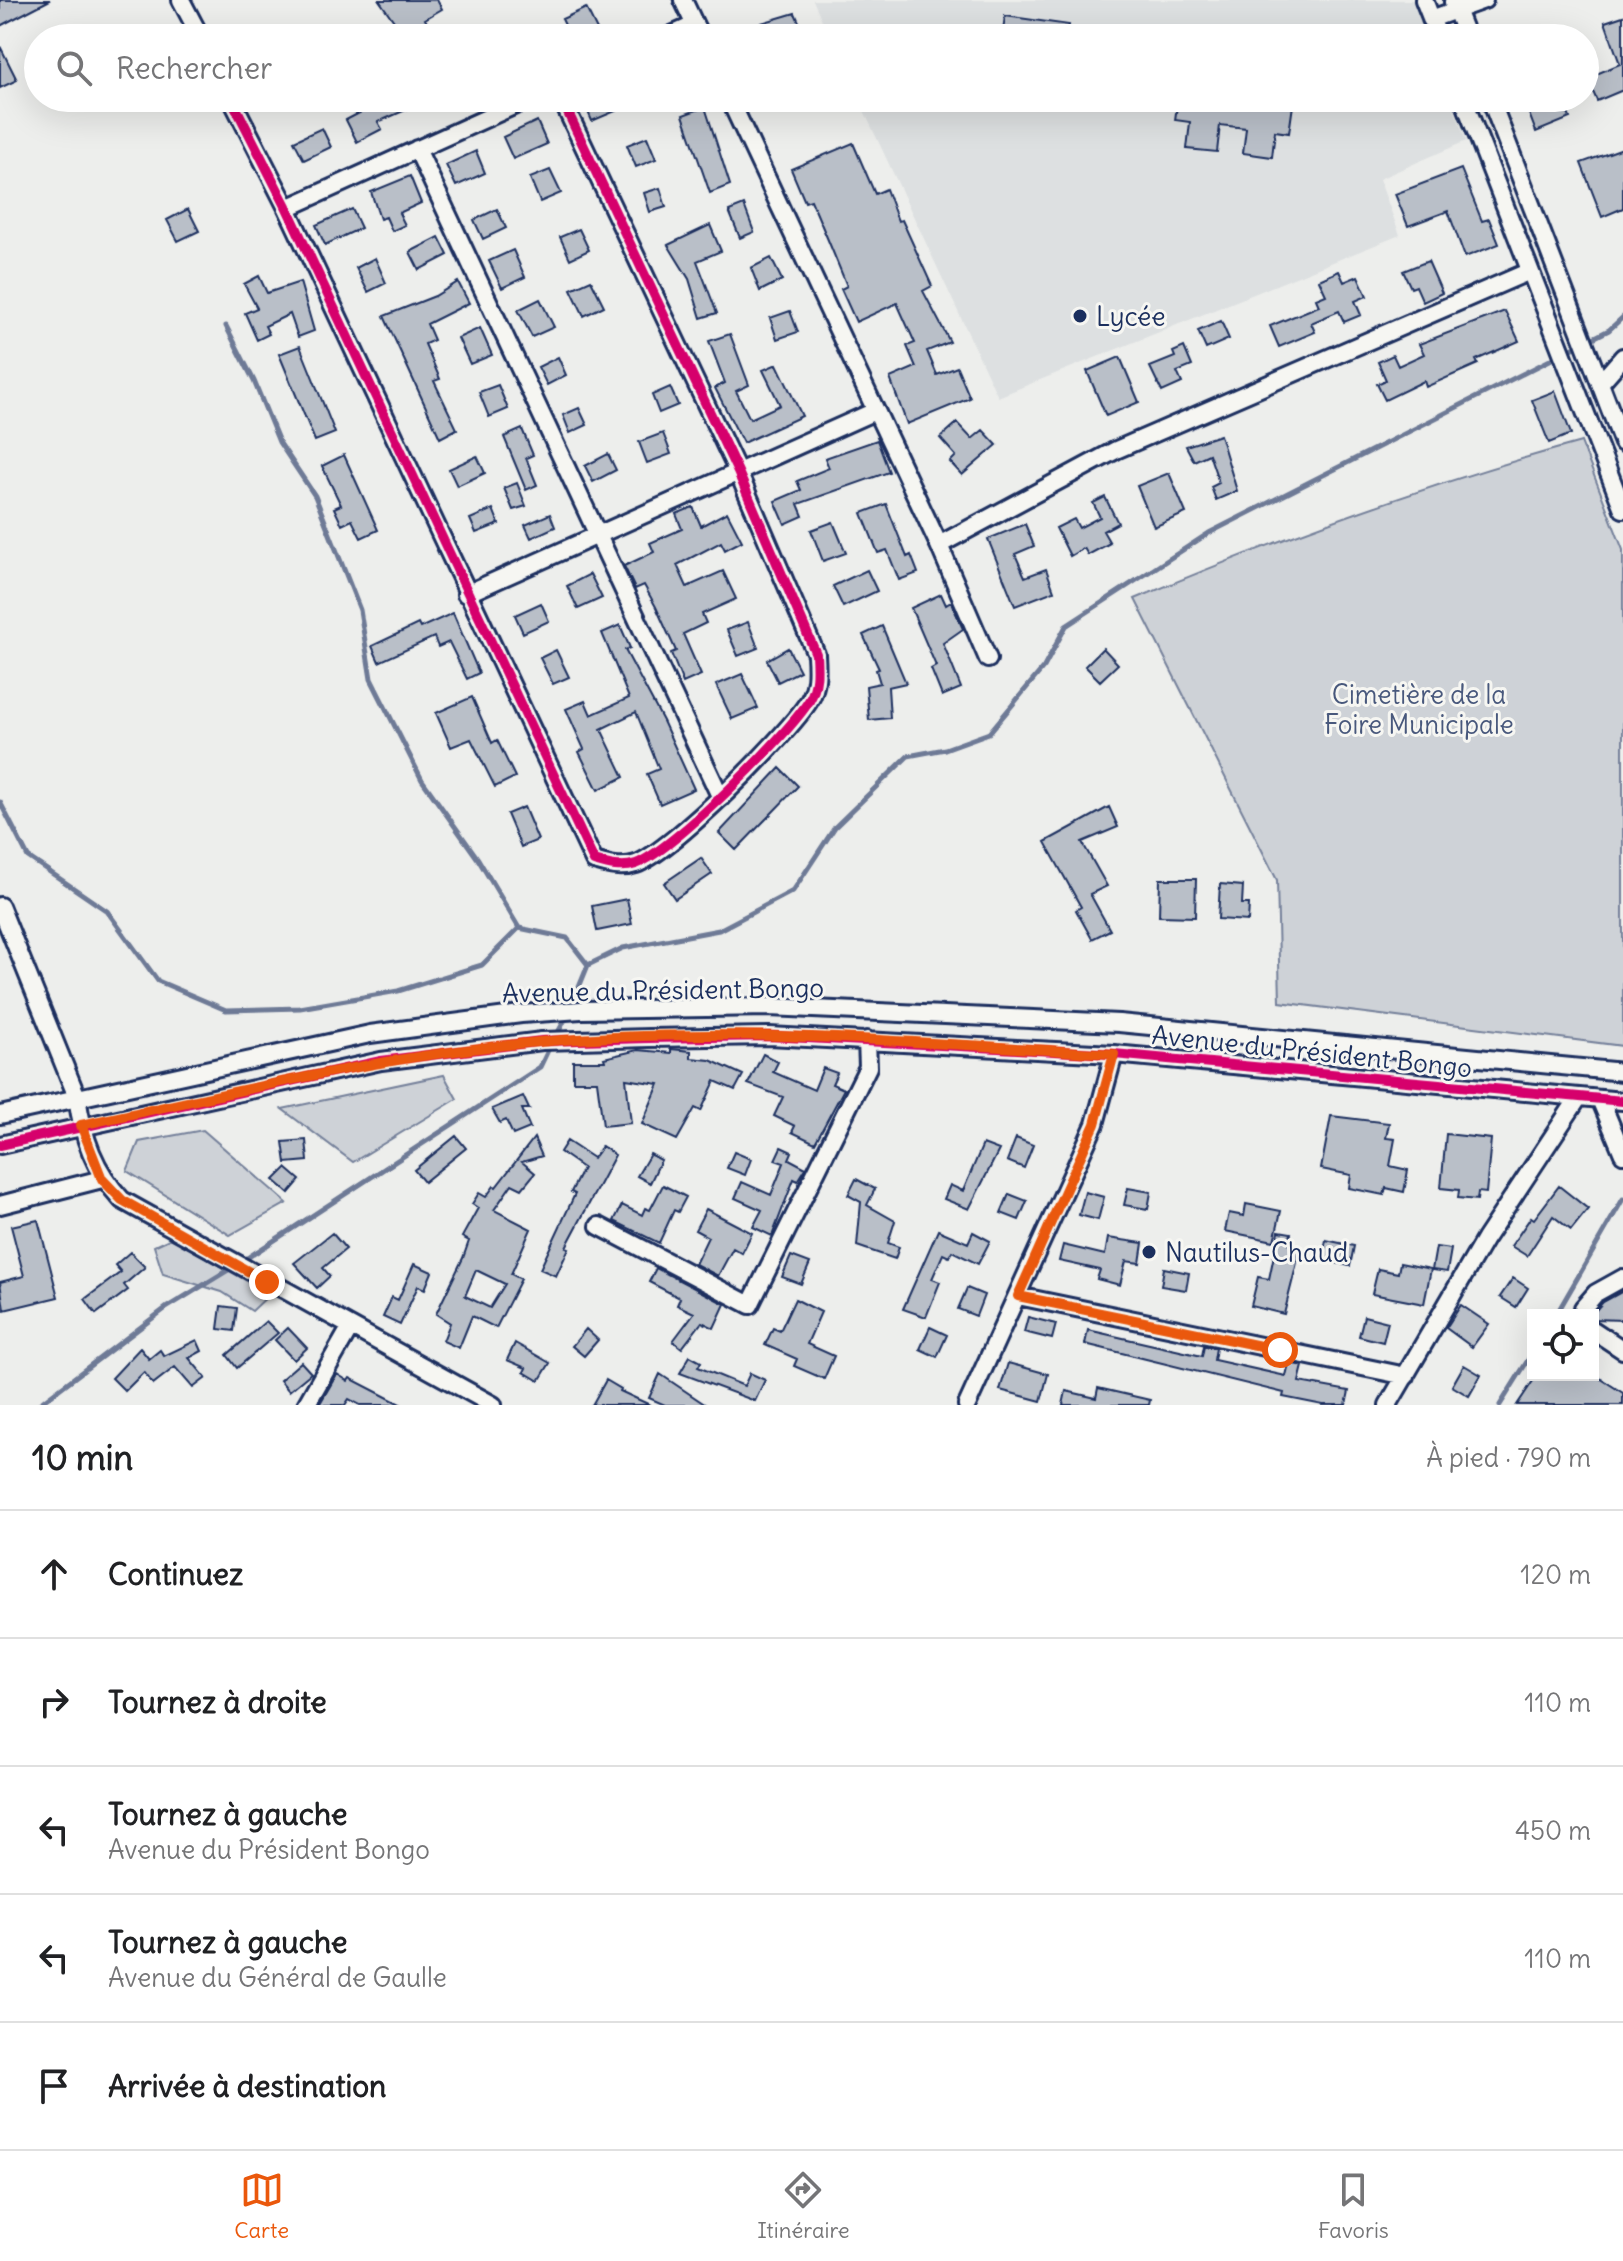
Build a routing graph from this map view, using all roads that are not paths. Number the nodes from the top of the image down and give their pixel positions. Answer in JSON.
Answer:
{"nodes":[{"id":1,"x":181,"y":0,"type":"edge"},
{"id":2,"x":683,"y":0,"type":"edge"},
{"id":3,"x":1424,"y":0,"type":"edge"},
{"id":4,"x":1484,"y":0,"type":"edge"},
{"id":5,"x":1455,"y":5,"type":"edge"},
{"id":6,"x":1431,"y":19,"type":"junction"},
{"id":7,"x":194,"y":24,"type":"edge"},
{"id":8,"x":695,"y":24,"type":"edge"},
{"id":9,"x":1433,"y":24,"type":"edge"},
{"id":10,"x":1462,"y":24,"type":"edge"},
{"id":11,"x":238,"y":112,"type":"edge"},
{"id":12,"x":500,"y":112,"type":"edge"},
{"id":13,"x":568,"y":112,"type":"edge"},
{"id":14,"x":736,"y":112,"type":"edge"},
{"id":15,"x":1468,"y":112,"type":"edge"},
{"id":16,"x":1496,"y":112,"type":"edge"},
{"id":17,"x":417,"y":149,"type":"junction"},
{"id":18,"x":287,"y":208,"type":"junction"},
{"id":19,"x":1530,"y":271,"type":"junction"},
{"id":20,"x":1623,"y":357,"type":"edge"},
{"id":21,"x":1601,"y":382,"type":"junction"},
{"id":22,"x":875,"y":411,"type":"junction"},
{"id":23,"x":1623,"y":443,"type":"edge"},
{"id":24,"x":738,"y":472,"type":"junction"},
{"id":25,"x":1623,"y":509,"type":"edge"},
{"id":26,"x":596,"y":536,"type":"junction"},
{"id":27,"x":939,"y":545,"type":"junction"},
{"id":28,"x":466,"y":594,"type":"junction"},
{"id":29,"x":988,"y":659,"type":"dead end"},
{"id":30,"x":721,"y":798,"type":"junction"},
{"id":31,"x":2,"y":914,"type":"edge"},
{"id":32,"x":867,"y":1040,"type":"junction"},
{"id":33,"x":1114,"y":1054,"type":"junction"},
{"id":34,"x":1623,"y":1072,"type":"edge"},
{"id":35,"x":77,"y":1097,"type":"junction"},
{"id":36,"x":1579,"y":1097,"type":"junction"},
{"id":37,"x":1600,"y":1099,"type":"junction"},
{"id":38,"x":1623,"y":1101,"type":"edge"},
{"id":39,"x":0,"y":1115,"type":"edge"},
{"id":40,"x":81,"y":1125,"type":"junction"},
{"id":41,"x":0,"y":1145,"type":"edge"},
{"id":42,"x":1623,"y":1154,"type":"edge"},
{"id":43,"x":102,"y":1179,"type":"junction"},
{"id":44,"x":0,"y":1205,"type":"edge"},
{"id":45,"x":599,"y":1226,"type":"dead end"},
{"id":46,"x":1623,"y":1278,"type":"edge"},
{"id":47,"x":1018,"y":1296,"type":"junction"},
{"id":48,"x":1583,"y":1309,"type":"edge"},
{"id":49,"x":350,"y":1328,"type":"junction"},
{"id":50,"x":1599,"y":1334,"type":"edge"},
{"id":51,"x":1623,"y":1350,"type":"edge"},
{"id":52,"x":1406,"y":1376,"type":"junction"},
{"id":53,"x":306,"y":1405,"type":"edge"},
{"id":54,"x":493,"y":1405,"type":"edge"},
{"id":55,"x":967,"y":1405,"type":"edge"},
{"id":56,"x":1388,"y":1405,"type":"edge"}],
"edges":[{"from":1,"to":7,"type":"street"},
{"from":2,"to":8,"type":"street"},
{"from":3,"to":6,"type":"street"},
{"from":4,"to":5,"type":"street"},
{"from":5,"to":6,"type":"street"},
{"from":5,"to":10,"type":"street"},
{"from":6,"to":9,"type":"street"},
{"from":11,"to":18,"type":"street"},
{"from":12,"to":17,"type":"street"},
{"from":13,"to":24,"type":"street"},
{"from":14,"to":22,"type":"street"},
{"from":15,"to":19,"type":"street"},
{"from":16,"to":21,"type":"street"},
{"from":17,"to":18,"type":"street"},
{"from":17,"to":26,"type":"street"},
{"from":18,"to":28,"type":"street"},
{"from":19,"to":25,"type":"street"},
{"from":19,"to":27,"type":"street"},
{"from":20,"to":21,"type":"street"},
{"from":21,"to":23,"type":"street"},
{"from":22,"to":24,"type":"street"},
{"from":22,"to":27,"type":"street"},
{"from":24,"to":26,"type":"street"},
{"from":24,"to":30,"type":"street"},
{"from":26,"to":28,"type":"street"},
{"from":26,"to":30,"type":"street"},
{"from":27,"to":29,"type":"street"},
{"from":28,"to":30,"type":"street"},
{"from":31,"to":35,"type":"street"},
{"from":32,"to":33,"type":"street","name":"Avenue du Président Bongo"},
{"from":32,"to":40,"type":"street","name":"Avenue du Président Bongo"},
{"from":32,"to":45,"type":"street"},
{"from":33,"to":36,"type":"street","name":"Avenue du Président Bongo"},
{"from":33,"to":47,"type":"street"},
{"from":34,"to":35,"type":"street","name":"Avenue du Président Bongo"},
{"from":35,"to":39,"type":"street","name":"Avenue du Président Bongo"},
{"from":35,"to":40,"type":"street"},
{"from":36,"to":37,"type":"street","name":"Avenue du Président Bongo"},
{"from":36,"to":52,"type":"street"},
{"from":37,"to":38,"type":"street","name":"Avenue du Président Bongo"},
{"from":37,"to":42,"type":"street"},
{"from":40,"to":41,"type":"street","name":"Avenue du Président Bongo"},
{"from":40,"to":43,"type":"street"},
{"from":43,"to":44,"type":"street"},
{"from":43,"to":49,"type":"street"},
{"from":46,"to":48,"type":"street"},
{"from":47,"to":52,"type":"street"},
{"from":47,"to":55,"type":"street"},
{"from":49,"to":53,"type":"street"},
{"from":49,"to":54,"type":"street"},
{"from":50,"to":51,"type":"street"},
{"from":52,"to":56,"type":"street"}]}
